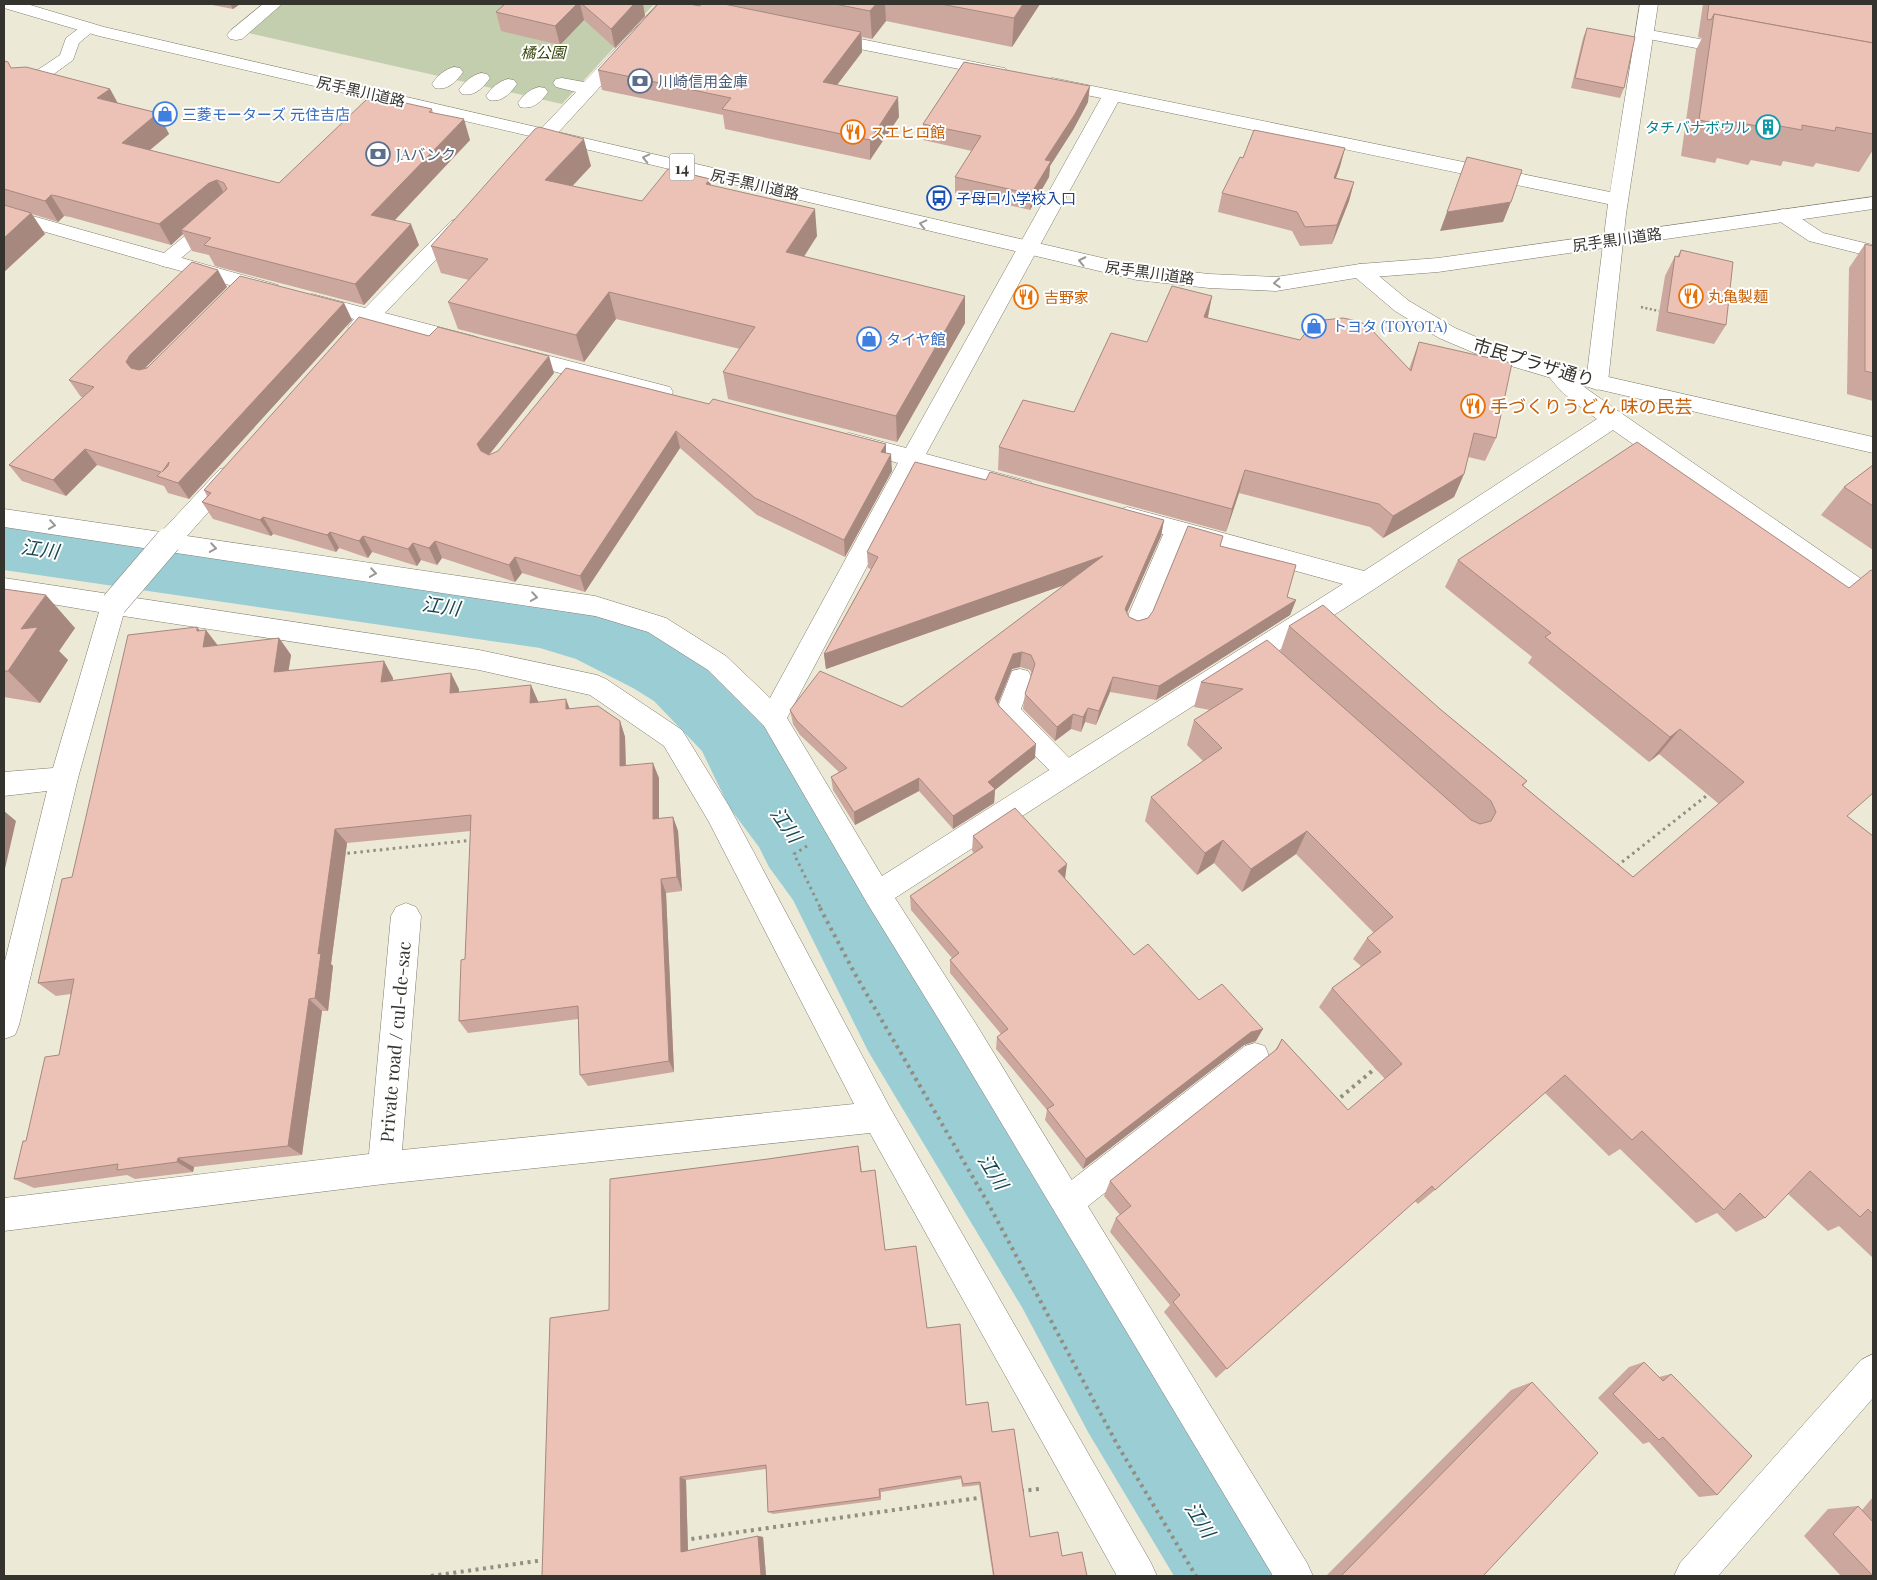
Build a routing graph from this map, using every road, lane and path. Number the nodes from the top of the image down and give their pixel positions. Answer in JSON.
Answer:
{"nodes":[{"id":1,"x":10,"y":4,"type":"edge"},
{"id":2,"x":61,"y":4,"type":"edge"},
{"id":3,"x":273,"y":4,"type":"edge"},
{"id":4,"x":1649,"y":4,"type":"edge"},
{"id":5,"x":673,"y":5,"type":"edge"},
{"id":6,"x":89,"y":28,"type":"junction"},
{"id":7,"x":812,"y":34,"type":"edge"},
{"id":8,"x":1644,"y":34,"type":"junction"},
{"id":9,"x":236,"y":35,"type":"dead end"},
{"id":10,"x":1749,"y":53,"type":"edge"},
{"id":11,"x":1015,"y":76,"type":"edge"},
{"id":12,"x":1034,"y":80,"type":"edge"},
{"id":13,"x":30,"y":83,"type":"edge"},
{"id":14,"x":562,"y":83,"type":"dead end"},
{"id":15,"x":589,"y":89,"type":"junction"},
{"id":16,"x":1112,"y":95,"type":"junction"},
{"id":17,"x":553,"y":128,"type":"junction"},
{"id":18,"x":510,"y":171,"type":"edge"},
{"id":19,"x":1618,"y":200,"type":"junction"},
{"id":20,"x":1873,"y":203,"type":"edge"},
{"id":21,"x":227,"y":209,"type":"edge"},
{"id":22,"x":470,"y":213,"type":"edge"},
{"id":23,"x":4,"y":214,"type":"edge"},
{"id":24,"x":1783,"y":215,"type":"junction"},
{"id":25,"x":1612,"y":240,"type":"junction"},
{"id":26,"x":1032,"y":243,"type":"junction"},
{"id":27,"x":1873,"y":251,"type":"edge"},
{"id":28,"x":166,"y":262,"type":"junction"},
{"id":29,"x":1360,"y":271,"type":"junction"},
{"id":30,"x":369,"y":316,"type":"junction"},
{"id":31,"x":349,"y":338,"type":"edge"},
{"id":32,"x":1558,"y":373,"type":"junction"},
{"id":33,"x":1596,"y":382,"type":"junction"},
{"id":34,"x":684,"y":398,"type":"edge"},
{"id":35,"x":1613,"y":419,"type":"junction"},
{"id":36,"x":827,"y":435,"type":"edge"},
{"id":37,"x":1873,"y":445,"type":"edge"},
{"id":38,"x":912,"y":457,"type":"junction"},
{"id":39,"x":239,"y":462,"type":"edge"},
{"id":40,"x":1044,"y":494,"type":"edge"},
{"id":41,"x":1110,"y":512,"type":"edge"},
{"id":42,"x":4,"y":518,"type":"edge"},
{"id":43,"x":1176,"y":530,"type":"junction"},
{"id":44,"x":168,"y":541,"type":"junction"},
{"id":45,"x":1367,"y":581,"type":"junction"},
{"id":46,"x":4,"y":587,"type":"edge"},
{"id":47,"x":1873,"y":600,"type":"edge"},
{"id":48,"x":114,"y":604,"type":"junction"},
{"id":49,"x":1136,"y":625,"type":"edge"},
{"id":50,"x":1020,"y":678,"type":"dead end"},
{"id":51,"x":773,"y":718,"type":"junction"},
{"id":52,"x":1067,"y":772,"type":"junction"},
{"id":53,"x":64,"y":778,"type":"junction"},
{"id":54,"x":4,"y":784,"type":"edge"},
{"id":55,"x":1713,"y":790,"type":"edge"},
{"id":56,"x":482,"y":839,"type":"edge"},
{"id":57,"x":334,"y":854,"type":"edge"},
{"id":58,"x":1614,"y":869,"type":"edge"},
{"id":59,"x":877,"y":894,"type":"junction"},
{"id":60,"x":406,"y":916,"type":"dead end"},
{"id":61,"x":4,"y":1025,"type":"edge"},
{"id":62,"x":1255,"y":1056,"type":"dead end"},
{"id":63,"x":1380,"y":1065,"type":"edge"},
{"id":64,"x":1335,"y":1103,"type":"edge"},
{"id":65,"x":878,"y":1117,"type":"junction"},
{"id":66,"x":384,"y":1168,"type":"junction"},
{"id":67,"x":1067,"y":1203,"type":"junction"},
{"id":68,"x":4,"y":1214,"type":"edge"},
{"id":69,"x":1873,"y":1372,"type":"edge"},
{"id":70,"x":1084,"y":1482,"type":"junction"},
{"id":71,"x":1014,"y":1492,"type":"edge"},
{"id":72,"x":995,"y":1495,"type":"edge"},
{"id":73,"x":678,"y":1541,"type":"edge"},
{"id":74,"x":550,"y":1559,"type":"edge"},
{"id":75,"x":431,"y":1576,"type":"edge"},
{"id":76,"x":1138,"y":1576,"type":"edge"},
{"id":77,"x":1294,"y":1576,"type":"edge"},
{"id":78,"x":1693,"y":1576,"type":"edge"}],
"edges":[{"from":1,"to":6,"type":"street","name":"尻手黒川道路","number":"14"},
{"from":2,"to":17,"type":"street","name":"尻手黒川道路","number":"14"},
{"from":3,"to":9,"type":"street"},
{"from":4,"to":8,"type":"street"},
{"from":5,"to":15,"type":"street"},
{"from":6,"to":13,"type":"lane"},
{"from":6,"to":17,"type":"street","name":"尻手黒川道路","number":"14"},
{"from":7,"to":11,"type":"street"},
{"from":8,"to":10,"type":"lane"},
{"from":8,"to":19,"type":"street"},
{"from":12,"to":16,"type":"street"},
{"from":14,"to":15,"type":"street"},
{"from":15,"to":17,"type":"street"},
{"from":16,"to":19,"type":"street"},
{"from":16,"to":26,"type":"street"},
{"from":17,"to":18,"type":"street"},
{"from":17,"to":26,"type":"street","name":"尻手黒川道路","number":"14"},
{"from":19,"to":25,"type":"street"},
{"from":20,"to":24,"type":"street","name":"尻手黒川道路"},
{"from":21,"to":28,"type":"lane"},
{"from":22,"to":30,"type":"street"},
{"from":23,"to":28,"type":"street"},
{"from":24,"to":25,"type":"street","name":"尻手黒川道路"},
{"from":24,"to":27,"type":"street"},
{"from":25,"to":29,"type":"street","name":"尻手黒川道路"},
{"from":25,"to":33,"type":"street"},
{"from":26,"to":29,"type":"street","name":"尻手黒川道路","number":"14"},
{"from":26,"to":38,"type":"street"},
{"from":28,"to":30,"type":"street"},
{"from":29,"to":32,"type":"street","name":"市民プラザ通り"},
{"from":30,"to":31,"type":"street"},
{"from":30,"to":34,"type":"street"},
{"from":32,"to":33,"type":"street","name":"市民プラザ通り"},
{"from":32,"to":35,"type":"street"},
{"from":33,"to":37,"type":"street","name":"市民プラザ通り"},
{"from":35,"to":45,"type":"street"},
{"from":35,"to":47,"type":"street"},
{"from":36,"to":38,"type":"street"},
{"from":38,"to":40,"type":"street"},
{"from":38,"to":51,"type":"street"},
{"from":39,"to":44,"type":"street"},
{"from":41,"to":43,"type":"street"},
{"from":42,"to":44,"type":"street","one_way":true},
{"from":43,"to":45,"type":"street"},
{"from":43,"to":49,"type":"lane"},
{"from":44,"to":48,"type":"street","bridge":true},
{"from":44,"to":51,"type":"street","one_way":true},
{"from":45,"to":52,"type":"street"},
{"from":46,"to":48,"type":"street"},
{"from":48,"to":53,"type":"street"},
{"from":48,"to":65,"type":"street"},
{"from":50,"to":52,"type":"lane"},
{"from":51,"to":59,"type":"street"},
{"from":52,"to":59,"type":"street"},
{"from":53,"to":54,"type":"street"},
{"from":53,"to":61,"type":"street"},
{"from":55,"to":58,"type":"path"},
{"from":56,"to":57,"type":"path"},
{"from":59,"to":67,"type":"street"},
{"from":60,"to":66,"type":"street","name":"Private road / cul-de-sac"},
{"from":62,"to":67,"type":"lane"},
{"from":63,"to":64,"type":"path"},
{"from":65,"to":66,"type":"street"},
{"from":65,"to":70,"type":"street"},
{"from":66,"to":68,"type":"street"},
{"from":67,"to":77,"type":"street"},
{"from":69,"to":78,"type":"street"},
{"from":70,"to":71,"type":"path"},
{"from":70,"to":76,"type":"street"},
{"from":72,"to":73,"type":"path"},
{"from":74,"to":75,"type":"path"}]}
